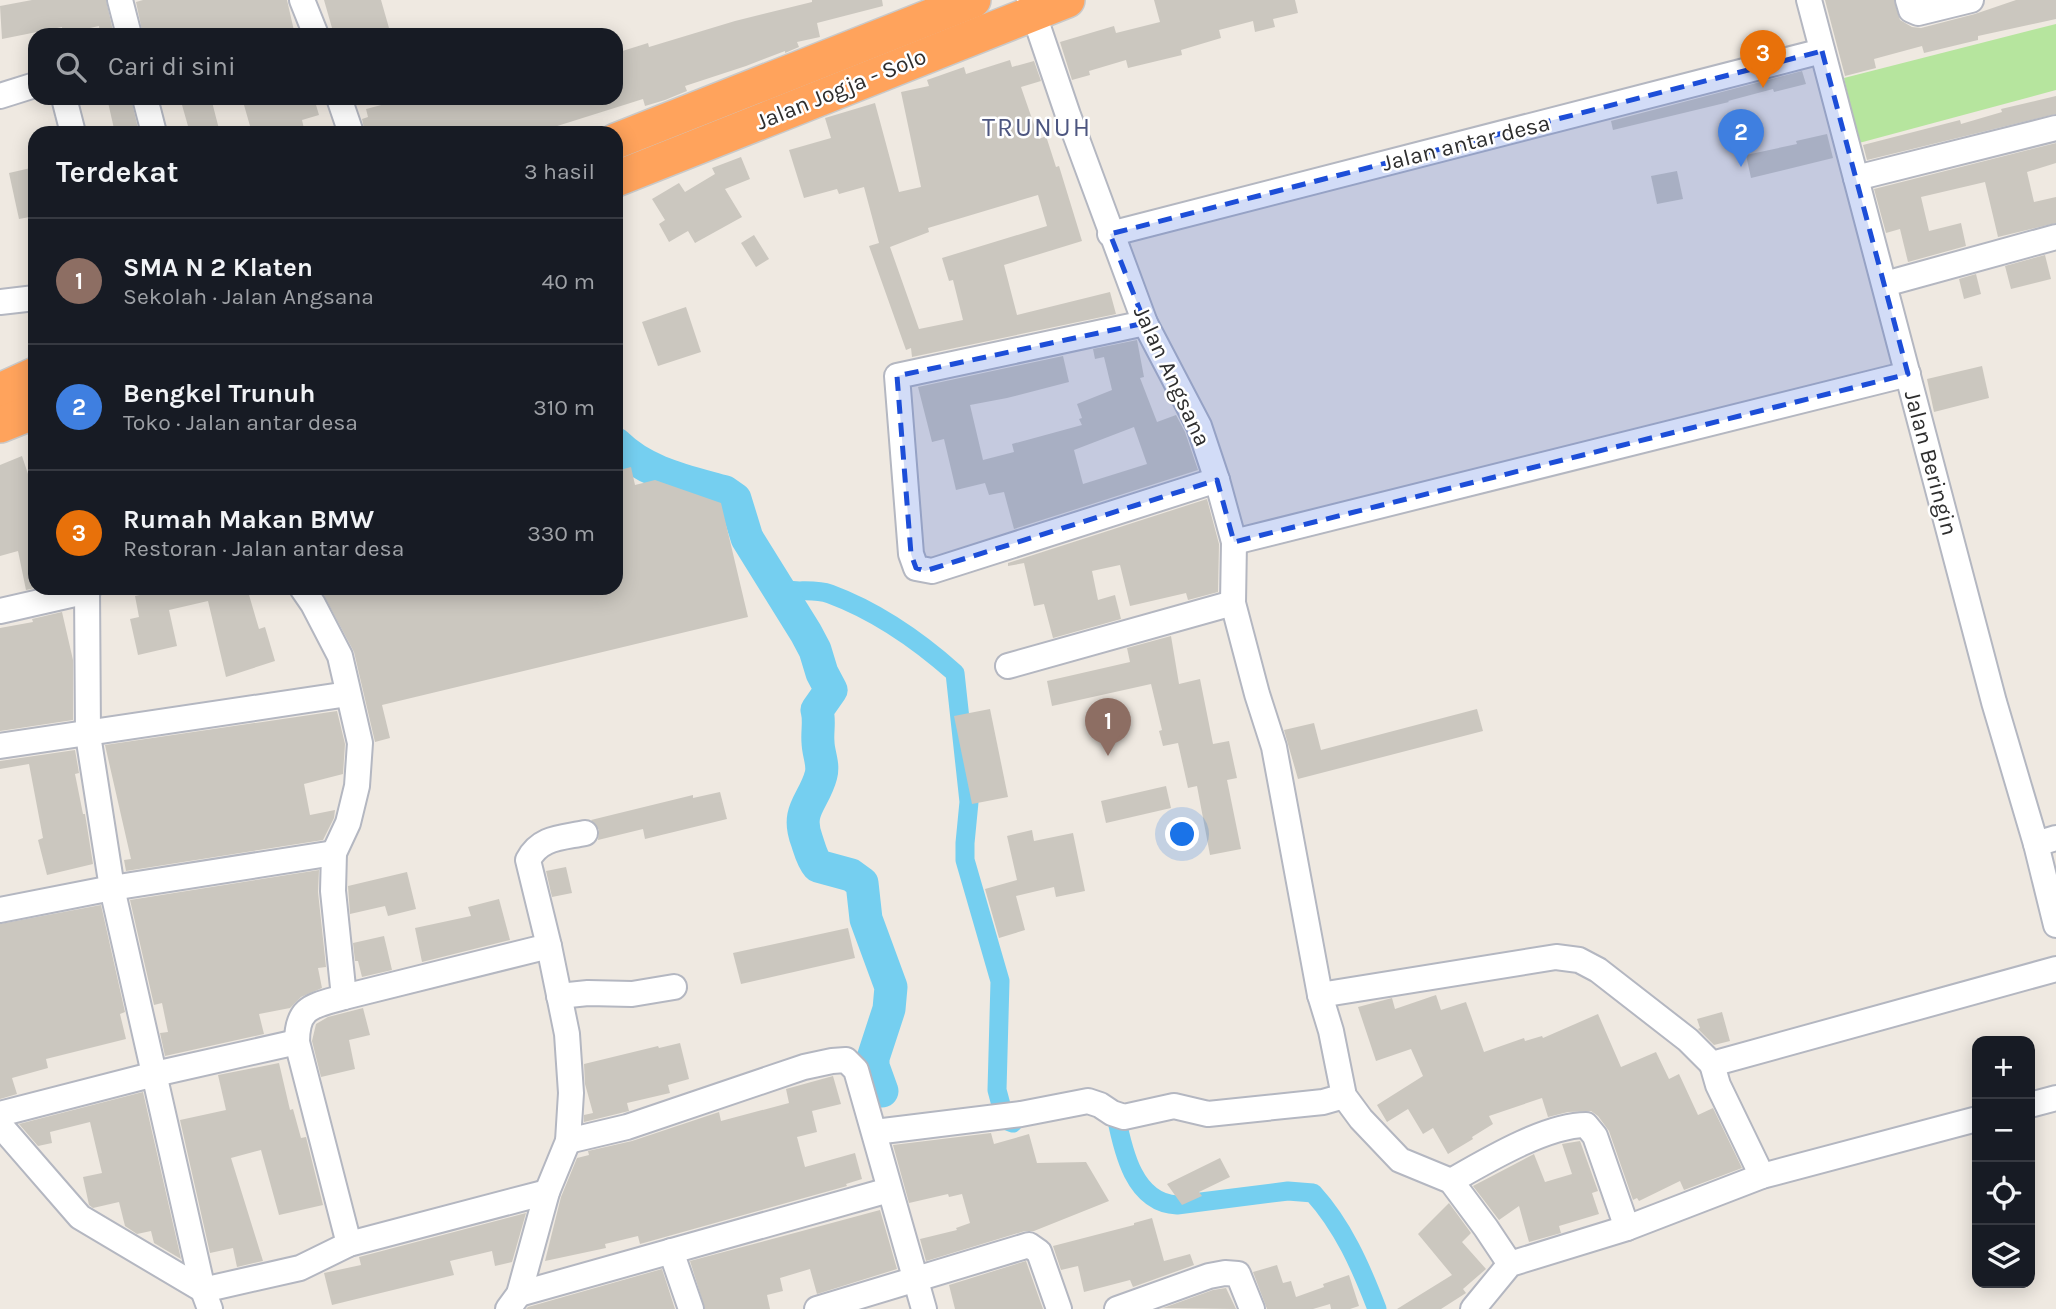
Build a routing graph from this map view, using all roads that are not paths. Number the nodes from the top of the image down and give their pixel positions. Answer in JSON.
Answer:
{"nodes":[{"id":1,"x":120,"y":0,"type":"edge"},
{"id":2,"x":302,"y":0,"type":"edge"},
{"id":3,"x":972,"y":0,"type":"edge"},
{"id":4,"x":1067,"y":0,"type":"edge"},
{"id":5,"x":1809,"y":0,"type":"edge"},
{"id":6,"x":1908,"y":0,"type":"edge"},
{"id":7,"x":1971,"y":0,"type":"edge"},
{"id":8,"x":1032,"y":6,"type":"edge"},
{"id":9,"x":127,"y":28,"type":"edge"},
{"id":10,"x":313,"y":28,"type":"edge"},
{"id":11,"x":1822,"y":51,"type":"junction"},
{"id":12,"x":28,"y":87,"type":"edge"},
{"id":13,"x":0,"y":96,"type":"edge"},
{"id":14,"x":66,"y":105,"type":"edge"},
{"id":15,"x":147,"y":105,"type":"edge"},
{"id":16,"x":341,"y":105,"type":"edge"},
{"id":17,"x":72,"y":126,"type":"edge"},
{"id":18,"x":152,"y":126,"type":"edge"},
{"id":19,"x":349,"y":126,"type":"edge"},
{"id":20,"x":2056,"y":128,"type":"edge"},
{"id":21,"x":623,"y":138,"type":"edge"},
{"id":22,"x":623,"y":176,"type":"edge"},
{"id":23,"x":1856,"y":178,"type":"junction"},
{"id":24,"x":1110,"y":234,"type":"junction"},
{"id":25,"x":2056,"y":237,"type":"edge"},
{"id":26,"x":1885,"y":284,"type":"junction"},
{"id":27,"x":28,"y":299,"type":"edge"},
{"id":28,"x":0,"y":302,"type":"edge"},
{"id":29,"x":1145,"y":323,"type":"junction"},
{"id":30,"x":1908,"y":374,"type":"junction"},
{"id":31,"x":28,"y":378,"type":"edge"},
{"id":32,"x":0,"y":391,"type":"edge"},
{"id":33,"x":28,"y":414,"type":"edge"},
{"id":34,"x":0,"y":425,"type":"edge"},
{"id":35,"x":1217,"y":480,"type":"junction"},
{"id":36,"x":1234,"y":542,"type":"junction"},
{"id":37,"x":67,"y":595,"type":"edge"},
{"id":38,"x":88,"y":595,"type":"edge"},
{"id":39,"x":307,"y":595,"type":"edge"},
{"id":40,"x":1233,"y":603,"type":"junction"},
{"id":41,"x":0,"y":611,"type":"edge"},
{"id":42,"x":1008,"y":666,"type":"dead end"},
{"id":43,"x":348,"y":694,"type":"junction"},
{"id":44,"x":88,"y":735,"type":"junction"},
{"id":45,"x":0,"y":746,"type":"edge"},
{"id":46,"x":585,"y":833,"type":"dead end"},
{"id":47,"x":2046,"y":841,"type":"edge"},
{"id":48,"x":334,"y":853,"type":"junction"},
{"id":49,"x":113,"y":888,"type":"junction"},
{"id":50,"x":0,"y":910,"type":"edge"},
{"id":51,"x":2056,"y":925,"type":"edge"},
{"id":52,"x":549,"y":946,"type":"junction"},
{"id":53,"x":2056,"y":969,"type":"edge"},
{"id":54,"x":674,"y":987,"type":"dead end"},
{"id":55,"x":1320,"y":995,"type":"junction"},
{"id":56,"x":559,"y":996,"type":"junction"},
{"id":57,"x":344,"y":997,"type":"junction"},
{"id":58,"x":297,"y":1042,"type":"junction"},
{"id":59,"x":1712,"y":1064,"type":"junction"},
{"id":60,"x":155,"y":1074,"type":"junction"},
{"id":61,"x":1344,"y":1096,"type":"junction"},
{"id":62,"x":2056,"y":1098,"type":"edge"},
{"id":63,"x":2035,"y":1104,"type":"edge"},
{"id":64,"x":0,"y":1114,"type":"edge"},
{"id":65,"x":1972,"y":1120,"type":"edge"},
{"id":66,"x":0,"y":1125,"type":"edge"},
{"id":67,"x":875,"y":1132,"type":"junction"},
{"id":68,"x":568,"y":1141,"type":"junction"},
{"id":69,"x":1762,"y":1176,"type":"junction"},
{"id":70,"x":1451,"y":1181,"type":"junction"},
{"id":71,"x":888,"y":1189,"type":"junction"},
{"id":72,"x":547,"y":1192,"type":"junction"},
{"id":73,"x":1626,"y":1228,"type":"junction"},
{"id":74,"x":349,"y":1244,"type":"junction"},
{"id":75,"x":671,"y":1251,"type":"junction"},
{"id":76,"x":1510,"y":1265,"type":"junction"},
{"id":77,"x":916,"y":1280,"type":"junction"},
{"id":78,"x":206,"y":1300,"type":"edge"},
{"id":79,"x":513,"y":1302,"type":"edge"},
{"id":80,"x":691,"y":1309,"type":"edge"},
{"id":81,"x":817,"y":1309,"type":"edge"},
{"id":82,"x":925,"y":1309,"type":"edge"},
{"id":83,"x":1059,"y":1309,"type":"edge"},
{"id":84,"x":1117,"y":1309,"type":"edge"},
{"id":85,"x":1252,"y":1309,"type":"edge"},
{"id":86,"x":1473,"y":1309,"type":"edge"}],
"edges":[{"from":1,"to":9,"type":"street"},
{"from":2,"to":10,"type":"street"},
{"from":3,"to":21,"type":"highway","name":"Jalan Jogja - Solo"},
{"from":4,"to":8,"type":"highway","name":"Jalan Jogja - Solo"},
{"from":5,"to":11,"type":"street","name":"Jalan Beringin"},
{"from":6,"to":7,"type":"street"},
{"from":8,"to":22,"type":"highway","name":"Jalan Jogja - Solo"},
{"from":8,"to":24,"type":"street","name":"Jalan Angsana"},
{"from":11,"to":23,"type":"street","name":"Jalan Beringin"},
{"from":11,"to":24,"type":"street","name":"Jalan antar desa"},
{"from":12,"to":13,"type":"street"},
{"from":14,"to":17,"type":"street"},
{"from":15,"to":18,"type":"street"},
{"from":16,"to":19,"type":"street"},
{"from":20,"to":23,"type":"street"},
{"from":23,"to":26,"type":"street","name":"Jalan Beringin"},
{"from":24,"to":29,"type":"street","name":"Jalan Angsana"},
{"from":25,"to":26,"type":"street"},
{"from":26,"to":30,"type":"street","name":"Jalan Beringin"},
{"from":27,"to":28,"type":"street"},
{"from":29,"to":35,"type":"street","name":"Jalan Angsana"},
{"from":29,"to":35,"type":"street"},
{"from":30,"to":36,"type":"street"},
{"from":30,"to":47,"type":"street","name":"Jalan Beringin"},
{"from":31,"to":32,"type":"highway"},
{"from":33,"to":34,"type":"highway"},
{"from":35,"to":36,"type":"street","name":"Jalan Angsana"},
{"from":36,"to":40,"type":"street","name":"Jalan Angsana"},
{"from":37,"to":41,"type":"street"},
{"from":38,"to":44,"type":"street"},
{"from":39,"to":43,"type":"street"},
{"from":40,"to":42,"type":"street"},
{"from":40,"to":55,"type":"street","name":"Jalan Angsana"},
{"from":43,"to":44,"type":"street"},
{"from":43,"to":48,"type":"street"},
{"from":44,"to":45,"type":"street"},
{"from":44,"to":49,"type":"street"},
{"from":46,"to":52,"type":"street"},
{"from":47,"to":51,"type":"street","name":"Jalan Beringin"},
{"from":48,"to":49,"type":"street"},
{"from":48,"to":57,"type":"street"},
{"from":49,"to":50,"type":"street"},
{"from":49,"to":60,"type":"street"},
{"from":52,"to":56,"type":"street"},
{"from":52,"to":57,"type":"street"},
{"from":53,"to":59,"type":"street"},
{"from":54,"to":56,"type":"street"},
{"from":55,"to":59,"type":"street"},
{"from":55,"to":61,"type":"street","name":"Jalan Angsana"},
{"from":56,"to":68,"type":"street"},
{"from":57,"to":58,"type":"street"},
{"from":58,"to":60,"type":"street"},
{"from":58,"to":74,"type":"street"},
{"from":59,"to":69,"type":"street"},
{"from":60,"to":64,"type":"street"},
{"from":60,"to":78,"type":"street"},
{"from":61,"to":67,"type":"street"},
{"from":61,"to":70,"type":"street"},
{"from":62,"to":63,"type":"street"},
{"from":65,"to":69,"type":"street"},
{"from":66,"to":78,"type":"street"},
{"from":67,"to":68,"type":"street"},
{"from":67,"to":71,"type":"street"},
{"from":68,"to":72,"type":"street"},
{"from":69,"to":73,"type":"street"},
{"from":70,"to":73,"type":"street"},
{"from":70,"to":76,"type":"street"},
{"from":71,"to":75,"type":"street"},
{"from":71,"to":77,"type":"street"},
{"from":72,"to":74,"type":"street"},
{"from":72,"to":79,"type":"street"},
{"from":73,"to":76,"type":"street"},
{"from":74,"to":78,"type":"street"},
{"from":75,"to":79,"type":"street"},
{"from":75,"to":80,"type":"street"},
{"from":76,"to":86,"type":"street"},
{"from":77,"to":81,"type":"street"},
{"from":77,"to":82,"type":"street"},
{"from":77,"to":83,"type":"street"},
{"from":84,"to":85,"type":"street"}]}
